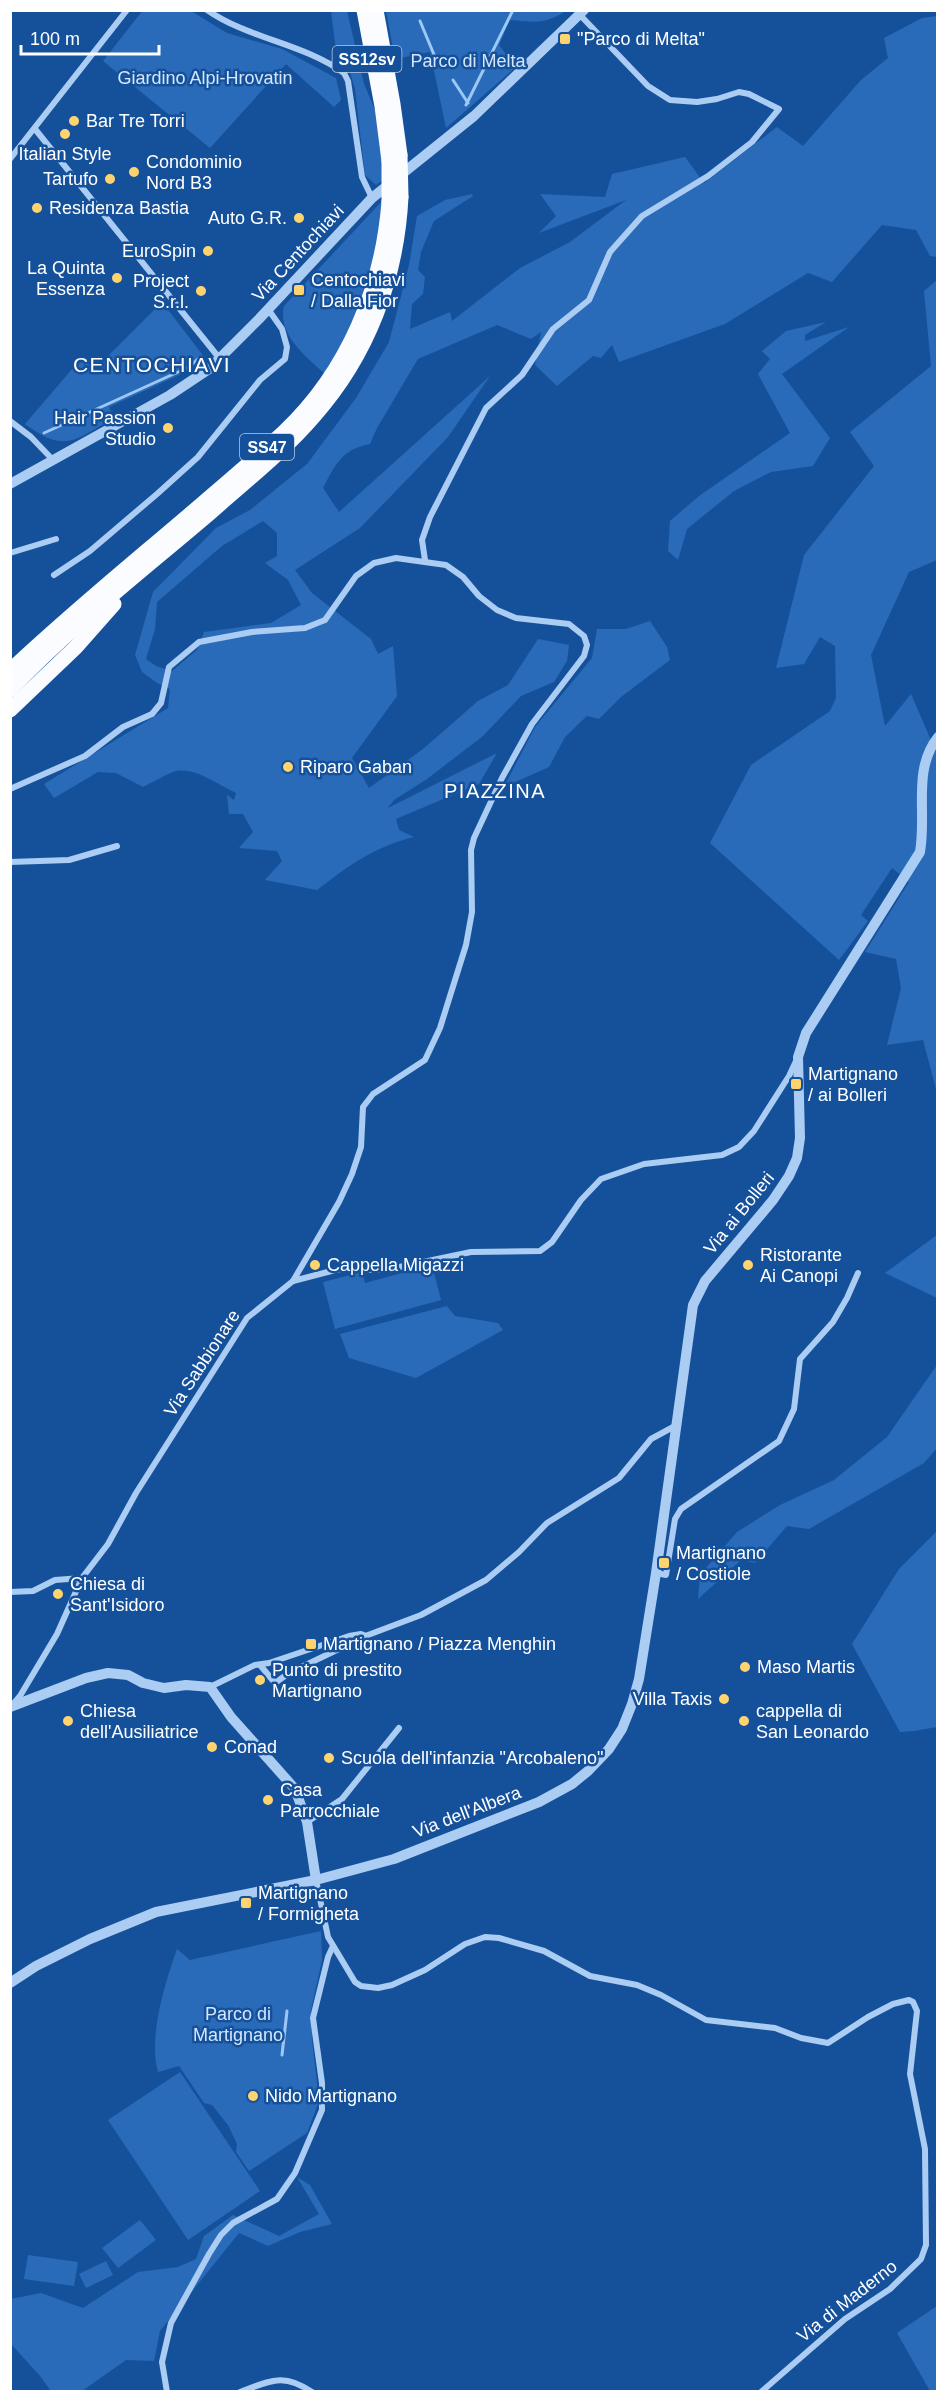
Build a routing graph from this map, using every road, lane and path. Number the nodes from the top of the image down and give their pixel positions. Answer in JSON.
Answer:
{"nodes":[{"id":1,"x":127,"y":10,"type":"edge"},
{"id":2,"x":207,"y":10,"type":"edge"},
{"id":3,"x":353,"y":10,"type":"edge"},
{"id":4,"x":364,"y":10,"type":"edge"},
{"id":5,"x":376,"y":10,"type":"edge"},
{"id":6,"x":582,"y":13,"type":"edge"},
{"id":7,"x":382,"y":106,"type":"junction"},
{"id":8,"x":35,"y":129,"type":"junction"},
{"id":9,"x":395,"y":158,"type":"junction"},
{"id":10,"x":10,"y":159,"type":"edge"},
{"id":11,"x":372,"y":198,"type":"junction"},
{"id":12,"x":395,"y":200,"type":"junction"},
{"id":13,"x":268,"y":309,"type":"junction"},
{"id":14,"x":221,"y":359,"type":"junction"},
{"id":15,"x":10,"y":421,"type":"edge"},
{"id":16,"x":53,"y":460,"type":"junction"},
{"id":17,"x":10,"y":484,"type":"edge"},
{"id":18,"x":56,"y":539,"type":"dead end"},
{"id":19,"x":10,"y":553,"type":"edge"},
{"id":20,"x":425,"y":560,"type":"junction"},
{"id":21,"x":152,"y":561,"type":"junction"},
{"id":22,"x":54,"y":575,"type":"dead end"},
{"id":23,"x":54,"y":631,"type":"junction"},
{"id":24,"x":10,"y":662,"type":"edge"},
{"id":25,"x":10,"y":671,"type":"edge"},
{"id":26,"x":10,"y":690,"type":"edge"},
{"id":27,"x":10,"y":710,"type":"edge"},
{"id":28,"x":938,"y":737,"type":"edge"},
{"id":29,"x":10,"y":789,"type":"edge"},
{"id":30,"x":117,"y":846,"type":"dead end"},
{"id":31,"x":10,"y":862,"type":"edge"},
{"id":32,"x":798,"y":1057,"type":"junction"},
{"id":33,"x":858,"y":1273,"type":"dead end"},
{"id":34,"x":293,"y":1281,"type":"junction"},
{"id":35,"x":675,"y":1426,"type":"junction"},
{"id":36,"x":656,"y":1573,"type":"junction"},
{"id":37,"x":82,"y":1578,"type":"junction"},
{"id":38,"x":10,"y":1592,"type":"edge"},
{"id":39,"x":366,"y":1636,"type":"junction"},
{"id":40,"x":260,"y":1665,"type":"junction"},
{"id":41,"x":210,"y":1687,"type":"junction"},
{"id":42,"x":10,"y":1706,"type":"edge"},
{"id":43,"x":399,"y":1728,"type":"dead end"},
{"id":44,"x":306,"y":1822,"type":"junction"},
{"id":45,"x":316,"y":1880,"type":"junction"},
{"id":46,"x":333,"y":1946,"type":"junction"},
{"id":47,"x":10,"y":1983,"type":"edge"},
{"id":48,"x":167,"y":2391,"type":"edge"},
{"id":49,"x":240,"y":2391,"type":"edge"},
{"id":50,"x":312,"y":2391,"type":"edge"},
{"id":51,"x":761,"y":2391,"type":"edge"}],
"edges":[{"from":1,"to":8,"type":"street"},
{"from":2,"to":11,"type":"street"},
{"from":3,"to":7,"type":"highway","number":"SS12sv"},
{"from":4,"to":7,"type":"highway","number":"SS47"},
{"from":5,"to":9,"type":"highway","number":"SS47"},
{"from":6,"to":11,"type":"street","name":"Via Centochiavi"},
{"from":6,"to":20,"type":"street"},
{"from":7,"to":9,"type":"highway","number":"SS47"},
{"from":8,"to":10,"type":"street"},
{"from":8,"to":14,"type":"street"},
{"from":9,"to":12,"type":"highway","number":"SS47","bridge":true},
{"from":11,"to":13,"type":"street","name":"Via Centochiavi"},
{"from":12,"to":21,"type":"highway","number":"SS47"},
{"from":12,"to":23,"type":"highway","number":"SS47"},
{"from":13,"to":14,"type":"street","name":"Via Centochiavi"},
{"from":13,"to":22,"type":"street"},
{"from":14,"to":16,"type":"street","name":"Via Centochiavi"},
{"from":15,"to":16,"type":"street"},
{"from":16,"to":17,"type":"street","name":"Via Centochiavi"},
{"from":18,"to":19,"type":"street"},
{"from":20,"to":29,"type":"street"},
{"from":20,"to":34,"type":"street"},
{"from":21,"to":26,"type":"highway","number":"SS47"},
{"from":21,"to":27,"type":"highway"},
{"from":23,"to":24,"type":"highway"},
{"from":23,"to":25,"type":"highway","number":"SS47"},
{"from":28,"to":32,"type":"street","name":"Via ai Bolleri"},
{"from":30,"to":31,"type":"street"},
{"from":32,"to":34,"type":"street","name":"Via Sabbionare"},
{"from":32,"to":35,"type":"street","name":"Via ai Bolleri"},
{"from":33,"to":36,"type":"street"},
{"from":34,"to":37,"type":"street","name":"Via Sabbionare"},
{"from":35,"to":36,"type":"street","name":"Via dell'Albera"},
{"from":35,"to":39,"type":"street"},
{"from":36,"to":45,"type":"street","name":"Via dell'Albera"},
{"from":37,"to":38,"type":"street"},
{"from":37,"to":42,"type":"street","name":"Via Sabbionare"},
{"from":39,"to":40,"type":"street"},
{"from":39,"to":40,"type":"street"},
{"from":40,"to":41,"type":"street"},
{"from":41,"to":42,"type":"street"},
{"from":41,"to":44,"type":"street"},
{"from":43,"to":44,"type":"street"},
{"from":44,"to":45,"type":"street"},
{"from":45,"to":46,"type":"street","name":"Via di Maderno"},
{"from":45,"to":47,"type":"street","name":"Via dell'Albera"},
{"from":46,"to":48,"type":"street"},
{"from":46,"to":51,"type":"street","name":"Via di Maderno"},
{"from":49,"to":50,"type":"street"}]}
